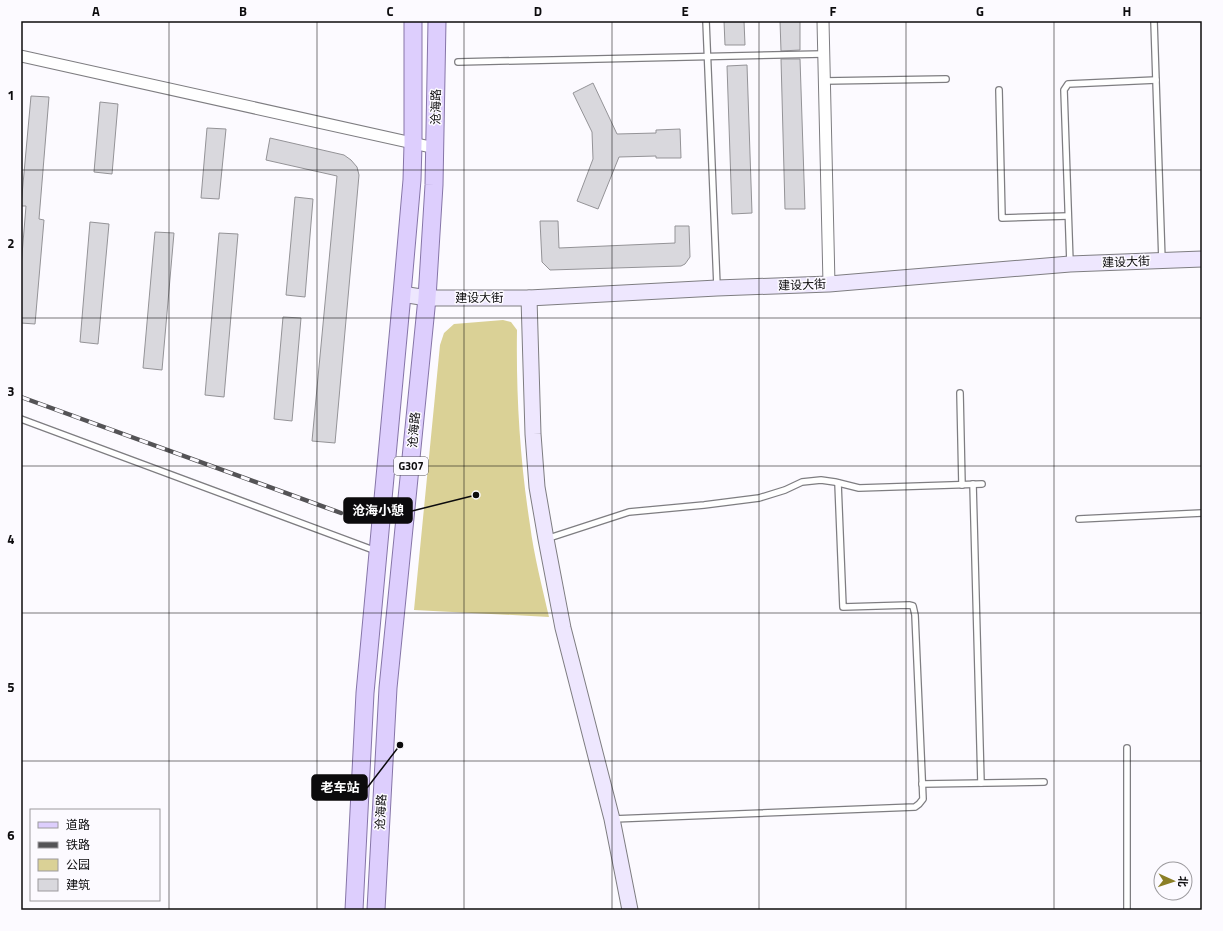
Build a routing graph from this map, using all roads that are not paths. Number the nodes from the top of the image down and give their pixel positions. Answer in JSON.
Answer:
{"nodes":[{"id":1,"x":413,"y":21,"type":"edge"},
{"id":2,"x":437,"y":21,"type":"edge"},
{"id":3,"x":706,"y":21,"type":"edge"},
{"id":4,"x":823,"y":21,"type":"edge"},
{"id":5,"x":1154,"y":21,"type":"edge"},
{"id":6,"x":823,"y":54,"type":"junction"},
{"id":7,"x":21,"y":56,"type":"edge"},
{"id":8,"x":707,"y":56,"type":"junction"},
{"id":9,"x":458,"y":62,"type":"dead end"},
{"id":10,"x":946,"y":79,"type":"dead end"},
{"id":11,"x":1156,"y":80,"type":"junction"},
{"id":12,"x":824,"y":81,"type":"junction"},
{"id":13,"x":999,"y":90,"type":"dead end"},
{"id":14,"x":413,"y":144,"type":"junction"},
{"id":15,"x":435,"y":148,"type":"junction"},
{"id":16,"x":1068,"y":216,"type":"junction"},
{"id":17,"x":1202,"y":259,"type":"edge"},
{"id":18,"x":1162,"y":261,"type":"junction"},
{"id":19,"x":1070,"y":264,"type":"junction"},
{"id":20,"x":829,"y":284,"type":"junction"},
{"id":21,"x":717,"y":288,"type":"junction"},
{"id":22,"x":402,"y":294,"type":"junction"},
{"id":23,"x":427,"y":298,"type":"junction"},
{"id":24,"x":529,"y":298,"type":"junction"},
{"id":25,"x":960,"y":393,"type":"dead end"},
{"id":26,"x":21,"y":419,"type":"edge"},
{"id":27,"x":838,"y":483,"type":"junction"},
{"id":28,"x":973,"y":484,"type":"junction"},
{"id":29,"x":982,"y":484,"type":"dead end"},
{"id":30,"x":962,"y":485,"type":"junction"},
{"id":31,"x":1202,"y":513,"type":"edge"},
{"id":32,"x":1079,"y":519,"type":"dead end"},
{"id":33,"x":546,"y":539,"type":"junction"},
{"id":34,"x":378,"y":552,"type":"junction"},
{"id":35,"x":1127,"y":748,"type":"dead end"},
{"id":36,"x":1044,"y":782,"type":"dead end"},
{"id":37,"x":982,"y":783,"type":"junction"},
{"id":38,"x":922,"y":784,"type":"junction"},
{"id":39,"x":612,"y":819,"type":"junction"},
{"id":40,"x":355,"y":891,"type":"junction"},
{"id":41,"x":350,"y":910,"type":"edge"},
{"id":42,"x":354,"y":910,"type":"edge"},
{"id":43,"x":376,"y":910,"type":"edge"},
{"id":44,"x":630,"y":910,"type":"edge"},
{"id":45,"x":1127,"y":910,"type":"edge"}],
"edges":[{"from":1,"to":14,"type":"main road","name":"沧海路","number":"G307"},
{"from":2,"to":15,"type":"main road","name":"沧海路","number":"G307"},
{"from":3,"to":8,"type":"lane"},
{"from":4,"to":6,"type":"street"},
{"from":5,"to":11,"type":"lane"},
{"from":6,"to":8,"type":"lane"},
{"from":6,"to":12,"type":"street"},
{"from":7,"to":14,"type":"street"},
{"from":8,"to":9,"type":"lane"},
{"from":8,"to":21,"type":"lane"},
{"from":10,"to":12,"type":"lane"},
{"from":11,"to":16,"type":"lane"},
{"from":11,"to":18,"type":"lane"},
{"from":12,"to":20,"type":"street"},
{"from":13,"to":16,"type":"lane"},
{"from":14,"to":15,"type":"street"},
{"from":14,"to":22,"type":"main road","name":"沧海路","number":"G307"},
{"from":15,"to":23,"type":"main road","name":"沧海路","number":"G307"},
{"from":16,"to":19,"type":"lane"},
{"from":17,"to":18,"type":"street","name":"建设大街"},
{"from":18,"to":19,"type":"street","name":"建设大街"},
{"from":19,"to":20,"type":"street","name":"建设大街"},
{"from":20,"to":21,"type":"street","name":"建设大街"},
{"from":21,"to":24,"type":"street","name":"建设大街"},
{"from":22,"to":23,"type":"street","name":"建设大街"},
{"from":22,"to":34,"type":"main road","name":"沧海路","number":"G307"},
{"from":23,"to":24,"type":"street","name":"建设大街"},
{"from":23,"to":43,"type":"main road","name":"沧海路","number":"G307"},
{"from":24,"to":33,"type":"street"},
{"from":25,"to":30,"type":"lane"},
{"from":26,"to":34,"type":"lane"},
{"from":27,"to":30,"type":"lane"},
{"from":27,"to":33,"type":"lane"},
{"from":27,"to":38,"type":"lane"},
{"from":28,"to":29,"type":"lane"},
{"from":28,"to":30,"type":"lane"},
{"from":28,"to":37,"type":"lane"},
{"from":31,"to":32,"type":"lane"},
{"from":33,"to":39,"type":"street"},
{"from":34,"to":40,"type":"main road","name":"沧海路","number":"G307"},
{"from":35,"to":45,"type":"lane"},
{"from":36,"to":37,"type":"lane"},
{"from":37,"to":38,"type":"lane"},
{"from":38,"to":39,"type":"lane"},
{"from":39,"to":44,"type":"street"},
{"from":40,"to":41,"type":"main road"},
{"from":40,"to":42,"type":"main road","name":"沧海路","number":"G307"}]}
